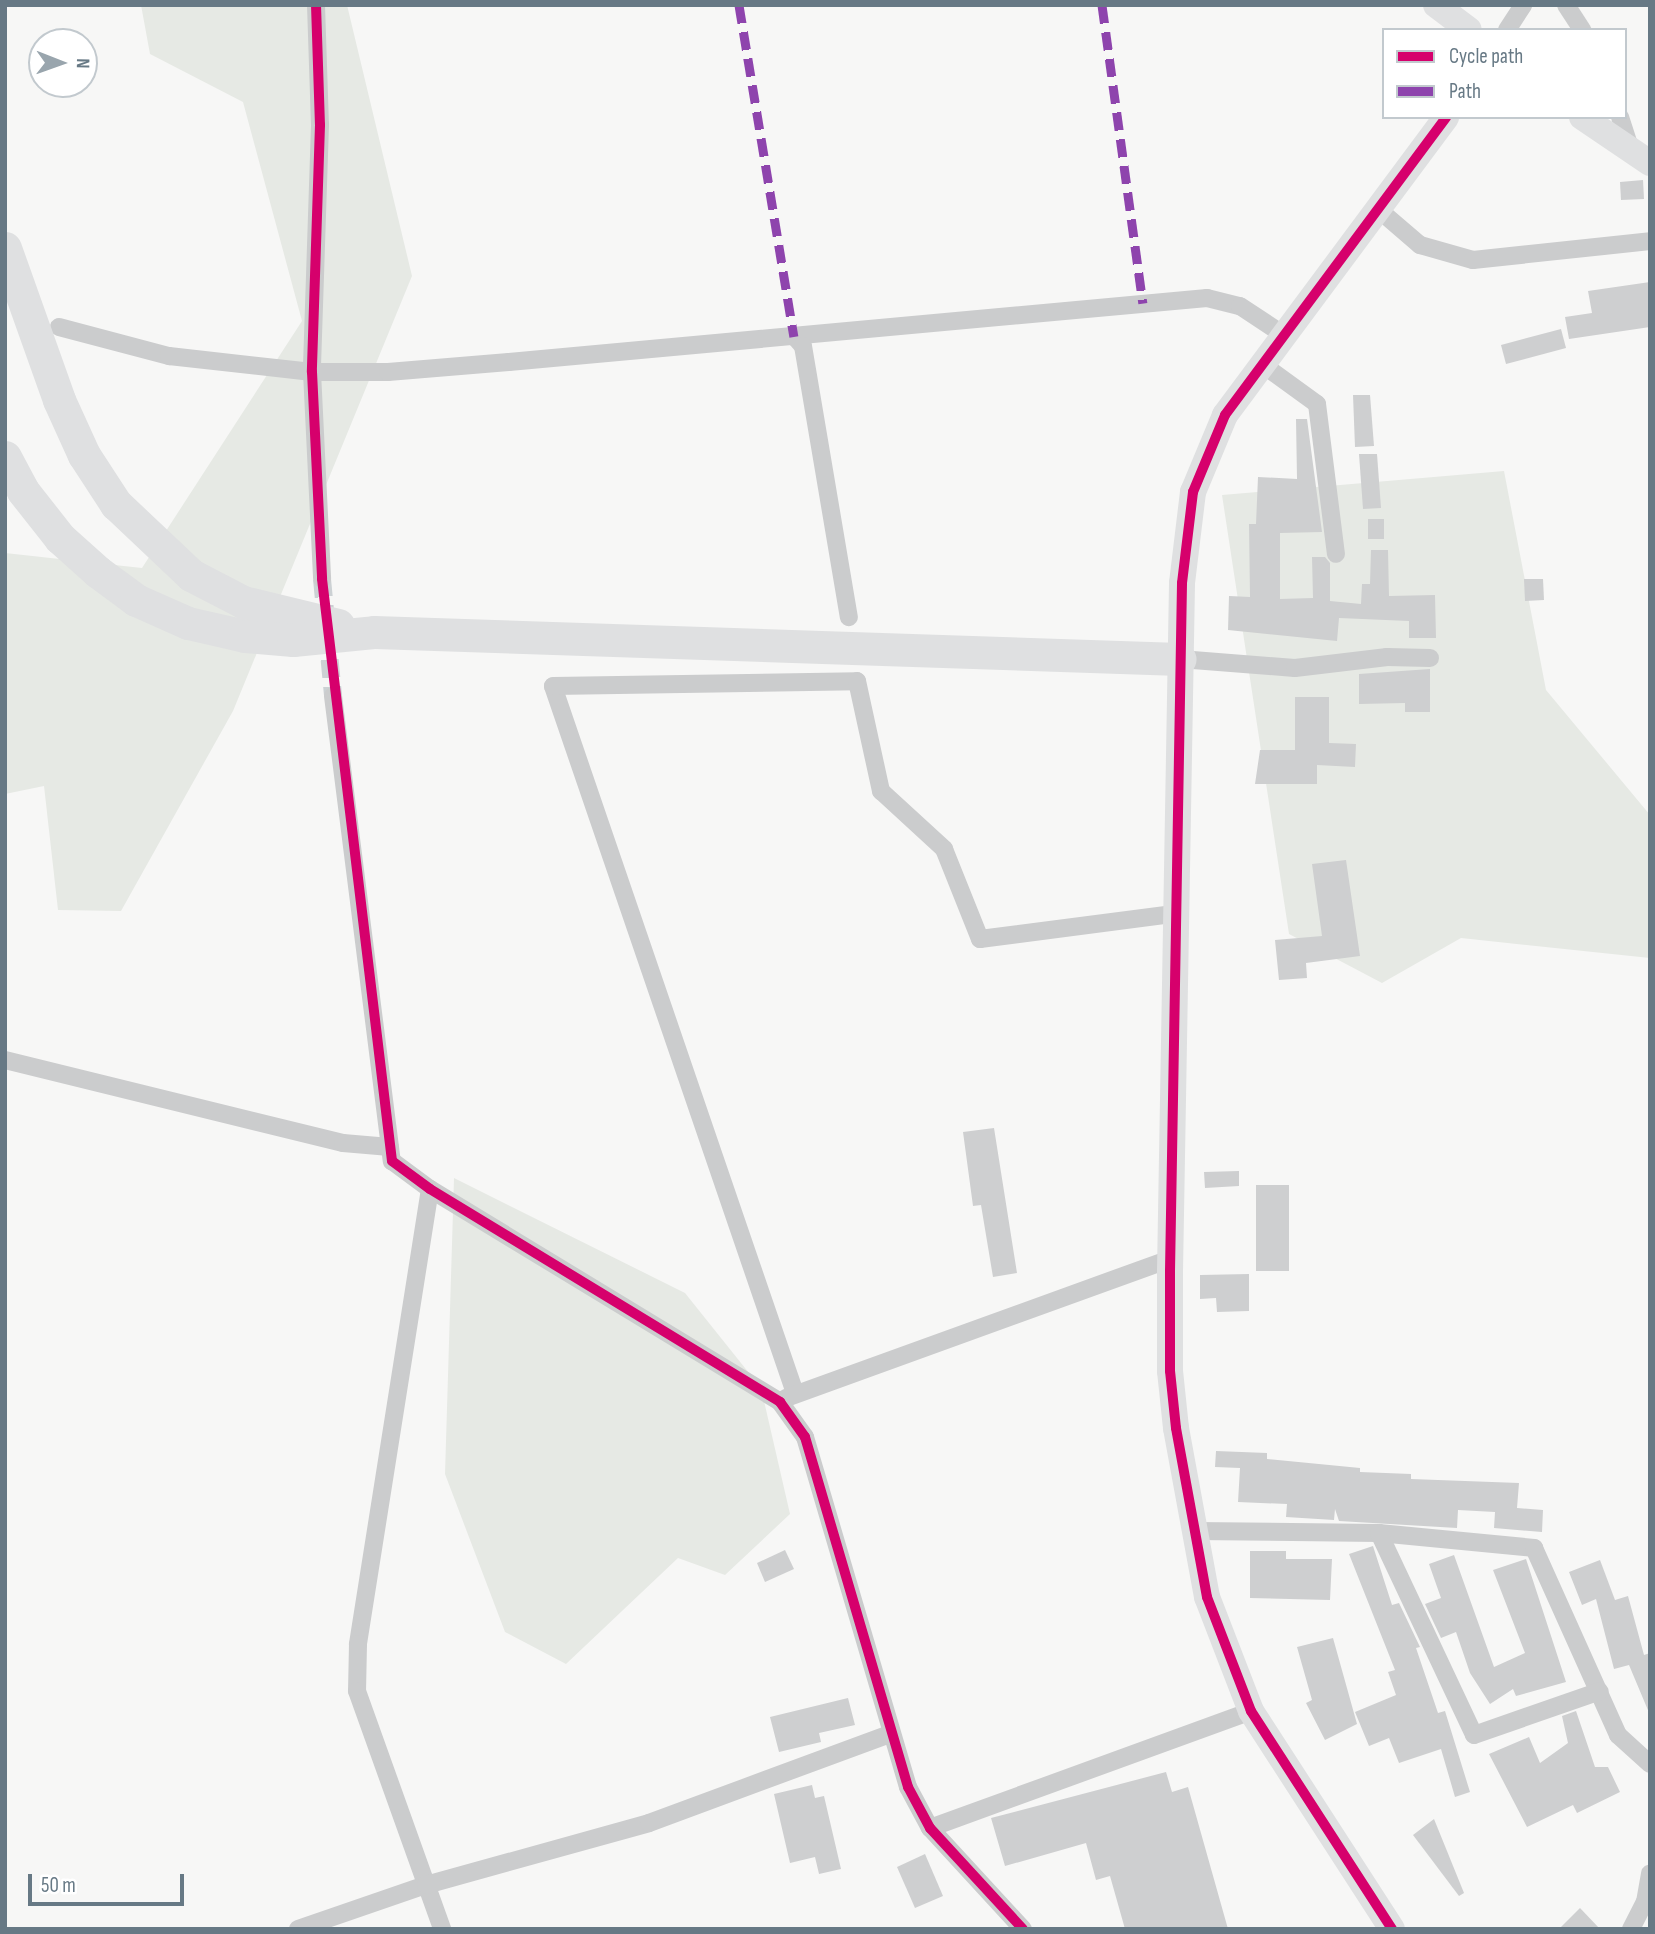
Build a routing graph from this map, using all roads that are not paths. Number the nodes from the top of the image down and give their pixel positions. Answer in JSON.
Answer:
{"nodes":[{"id":1,"x":316,"y":5,"type":"edge"},
{"id":2,"x":1436,"y":5,"type":"edge"},
{"id":3,"x":1523,"y":5,"type":"edge"},
{"id":4,"x":1566,"y":5,"type":"edge"},
{"id":5,"x":1466,"y":28,"type":"edge"},
{"id":6,"x":1508,"y":28,"type":"edge"},
{"id":7,"x":1581,"y":28,"type":"edge"},
{"id":8,"x":1445,"y":119,"type":"edge"},
{"id":9,"x":1584,"y":119,"type":"edge"},
{"id":10,"x":1621,"y":119,"type":"edge"},
{"id":11,"x":1640,"y":157,"type":"edge"},
{"id":12,"x":1378,"y":209,"type":"junction"},
{"id":13,"x":1650,"y":241,"type":"edge"},
{"id":14,"x":5,"y":248,"type":"edge"},
{"id":15,"x":59,"y":327,"type":"dead end"},
{"id":16,"x":1284,"y":335,"type":"junction"},
{"id":17,"x":794,"y":336,"type":"junction"},
{"id":18,"x":1262,"y":364,"type":"junction"},
{"id":19,"x":312,"y":372,"type":"junction"},
{"id":20,"x":5,"y":457,"type":"edge"},
{"id":21,"x":1336,"y":554,"type":"dead end"},
{"id":22,"x":322,"y":579,"type":"tunnel mouth"},
{"id":23,"x":849,"y":617,"type":"dead end"},
{"id":24,"x":374,"y":632,"type":"junction"},
{"id":25,"x":1430,"y":658,"type":"dead end"},
{"id":26,"x":1180,"y":659,"type":"junction"},
{"id":27,"x":333,"y":696,"type":"tunnel mouth"},
{"id":28,"x":1179,"y":914,"type":"junction"},
{"id":29,"x":5,"y":1060,"type":"edge"},
{"id":30,"x":390,"y":1147,"type":"junction"},
{"id":31,"x":430,"y":1189,"type":"junction"},
{"id":32,"x":1170,"y":1259,"type":"junction"},
{"id":33,"x":787,"y":1398,"type":"junction"},
{"id":34,"x":1194,"y":1531,"type":"junction"},
{"id":35,"x":1379,"y":1533,"type":"junction"},
{"id":36,"x":1600,"y":1691,"type":"junction"},
{"id":37,"x":1251,"y":1711,"type":"junction"},
{"id":38,"x":889,"y":1734,"type":"junction"},
{"id":39,"x":1650,"y":1764,"type":"edge"},
{"id":40,"x":930,"y":1828,"type":"junction"},
{"id":41,"x":1650,"y":1873,"type":"edge"},
{"id":42,"x":426,"y":1885,"type":"junction"},
{"id":43,"x":1638,"y":1927,"type":"edge"},
{"id":44,"x":298,"y":1929,"type":"edge"},
{"id":45,"x":442,"y":1929,"type":"edge"},
{"id":46,"x":1023,"y":1929,"type":"edge"},
{"id":47,"x":1392,"y":1929,"type":"edge"}],
"edges":[{"from":1,"to":19,"type":"street"},
{"from":2,"to":5,"type":"street"},
{"from":3,"to":6,"type":"street"},
{"from":4,"to":7,"type":"street"},
{"from":8,"to":12,"type":"street"},
{"from":9,"to":11,"type":"street"},
{"from":10,"to":11,"type":"street"},
{"from":12,"to":13,"type":"street"},
{"from":12,"to":16,"type":"street"},
{"from":14,"to":24,"type":"highway"},
{"from":15,"to":19,"type":"street"},
{"from":16,"to":17,"type":"street"},
{"from":16,"to":18,"type":"street"},
{"from":17,"to":19,"type":"street"},
{"from":17,"to":23,"type":"street"},
{"from":18,"to":21,"type":"street"},
{"from":18,"to":26,"type":"street"},
{"from":19,"to":22,"type":"street"},
{"from":20,"to":24,"type":"highway"},
{"from":24,"to":26,"type":"highway"},
{"from":25,"to":26,"type":"street"},
{"from":26,"to":28,"type":"street"},
{"from":27,"to":30,"type":"street"},
{"from":28,"to":32,"type":"street"},
{"from":28,"to":33,"type":"street"},
{"from":29,"to":30,"type":"street"},
{"from":30,"to":31,"type":"street"},
{"from":31,"to":33,"type":"street"},
{"from":31,"to":42,"type":"street"},
{"from":32,"to":33,"type":"street"},
{"from":32,"to":34,"type":"street"},
{"from":33,"to":38,"type":"street"},
{"from":34,"to":35,"type":"street"},
{"from":34,"to":37,"type":"street"},
{"from":35,"to":36,"type":"street"},
{"from":35,"to":36,"type":"street"},
{"from":36,"to":39,"type":"street"},
{"from":37,"to":40,"type":"street"},
{"from":37,"to":47,"type":"street"},
{"from":38,"to":40,"type":"street"},
{"from":38,"to":42,"type":"street"},
{"from":40,"to":46,"type":"street"},
{"from":41,"to":43,"type":"street"},
{"from":42,"to":44,"type":"street"},
{"from":42,"to":45,"type":"street"}]}
